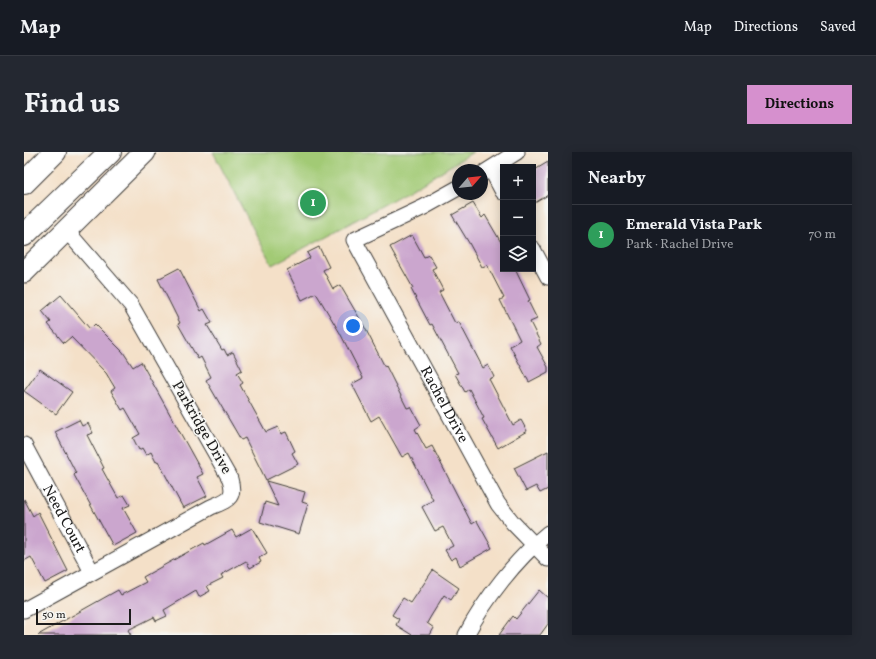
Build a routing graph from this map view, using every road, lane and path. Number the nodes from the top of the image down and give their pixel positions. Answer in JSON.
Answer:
{"nodes":[{"id":1,"x":55,"y":152,"type":"edge"},
{"id":2,"x":110,"y":152,"type":"edge"},
{"id":3,"x":145,"y":152,"type":"edge"},
{"id":4,"x":517,"y":152,"type":"edge"},
{"id":5,"x":488,"y":171,"type":"edge"},
{"id":6,"x":488,"y":174,"type":"edge"},
{"id":7,"x":24,"y":183,"type":"edge"},
{"id":8,"x":500,"y":188,"type":"edge"},
{"id":9,"x":452,"y":191,"type":"edge"},
{"id":10,"x":66,"y":230,"type":"junction"},
{"id":11,"x":24,"y":235,"type":"edge"},
{"id":12,"x":536,"y":255,"type":"edge"},
{"id":13,"x":24,"y":272,"type":"edge"},
{"id":14,"x":548,"y":277,"type":"edge"},
{"id":15,"x":24,"y":445,"type":"edge"},
{"id":16,"x":548,"y":533,"type":"edge"},
{"id":17,"x":534,"y":546,"type":"junction"},
{"id":18,"x":548,"y":559,"type":"edge"},
{"id":19,"x":92,"y":572,"type":"junction"},
{"id":20,"x":24,"y":610,"type":"edge"},
{"id":21,"x":466,"y":635,"type":"edge"}],
"edges":[{"from":1,"to":7,"type":"highway"},
{"from":2,"to":11,"type":"highway"},
{"from":3,"to":10,"type":"street"},
{"from":4,"to":5,"type":"street"},
{"from":6,"to":8,"type":"street"},
{"from":9,"to":17,"type":"street","name":"Rachel Drive"},
{"from":10,"to":13,"type":"street"},
{"from":10,"to":19,"type":"street","name":"Parkridge Drive"},
{"from":12,"to":14,"type":"street"},
{"from":15,"to":19,"type":"street","name":"Need Court"},
{"from":16,"to":17,"type":"street"},
{"from":17,"to":18,"type":"street","name":"Rachel Drive"},
{"from":17,"to":21,"type":"street"},
{"from":19,"to":20,"type":"street","name":"Parkridge Drive"}]}
